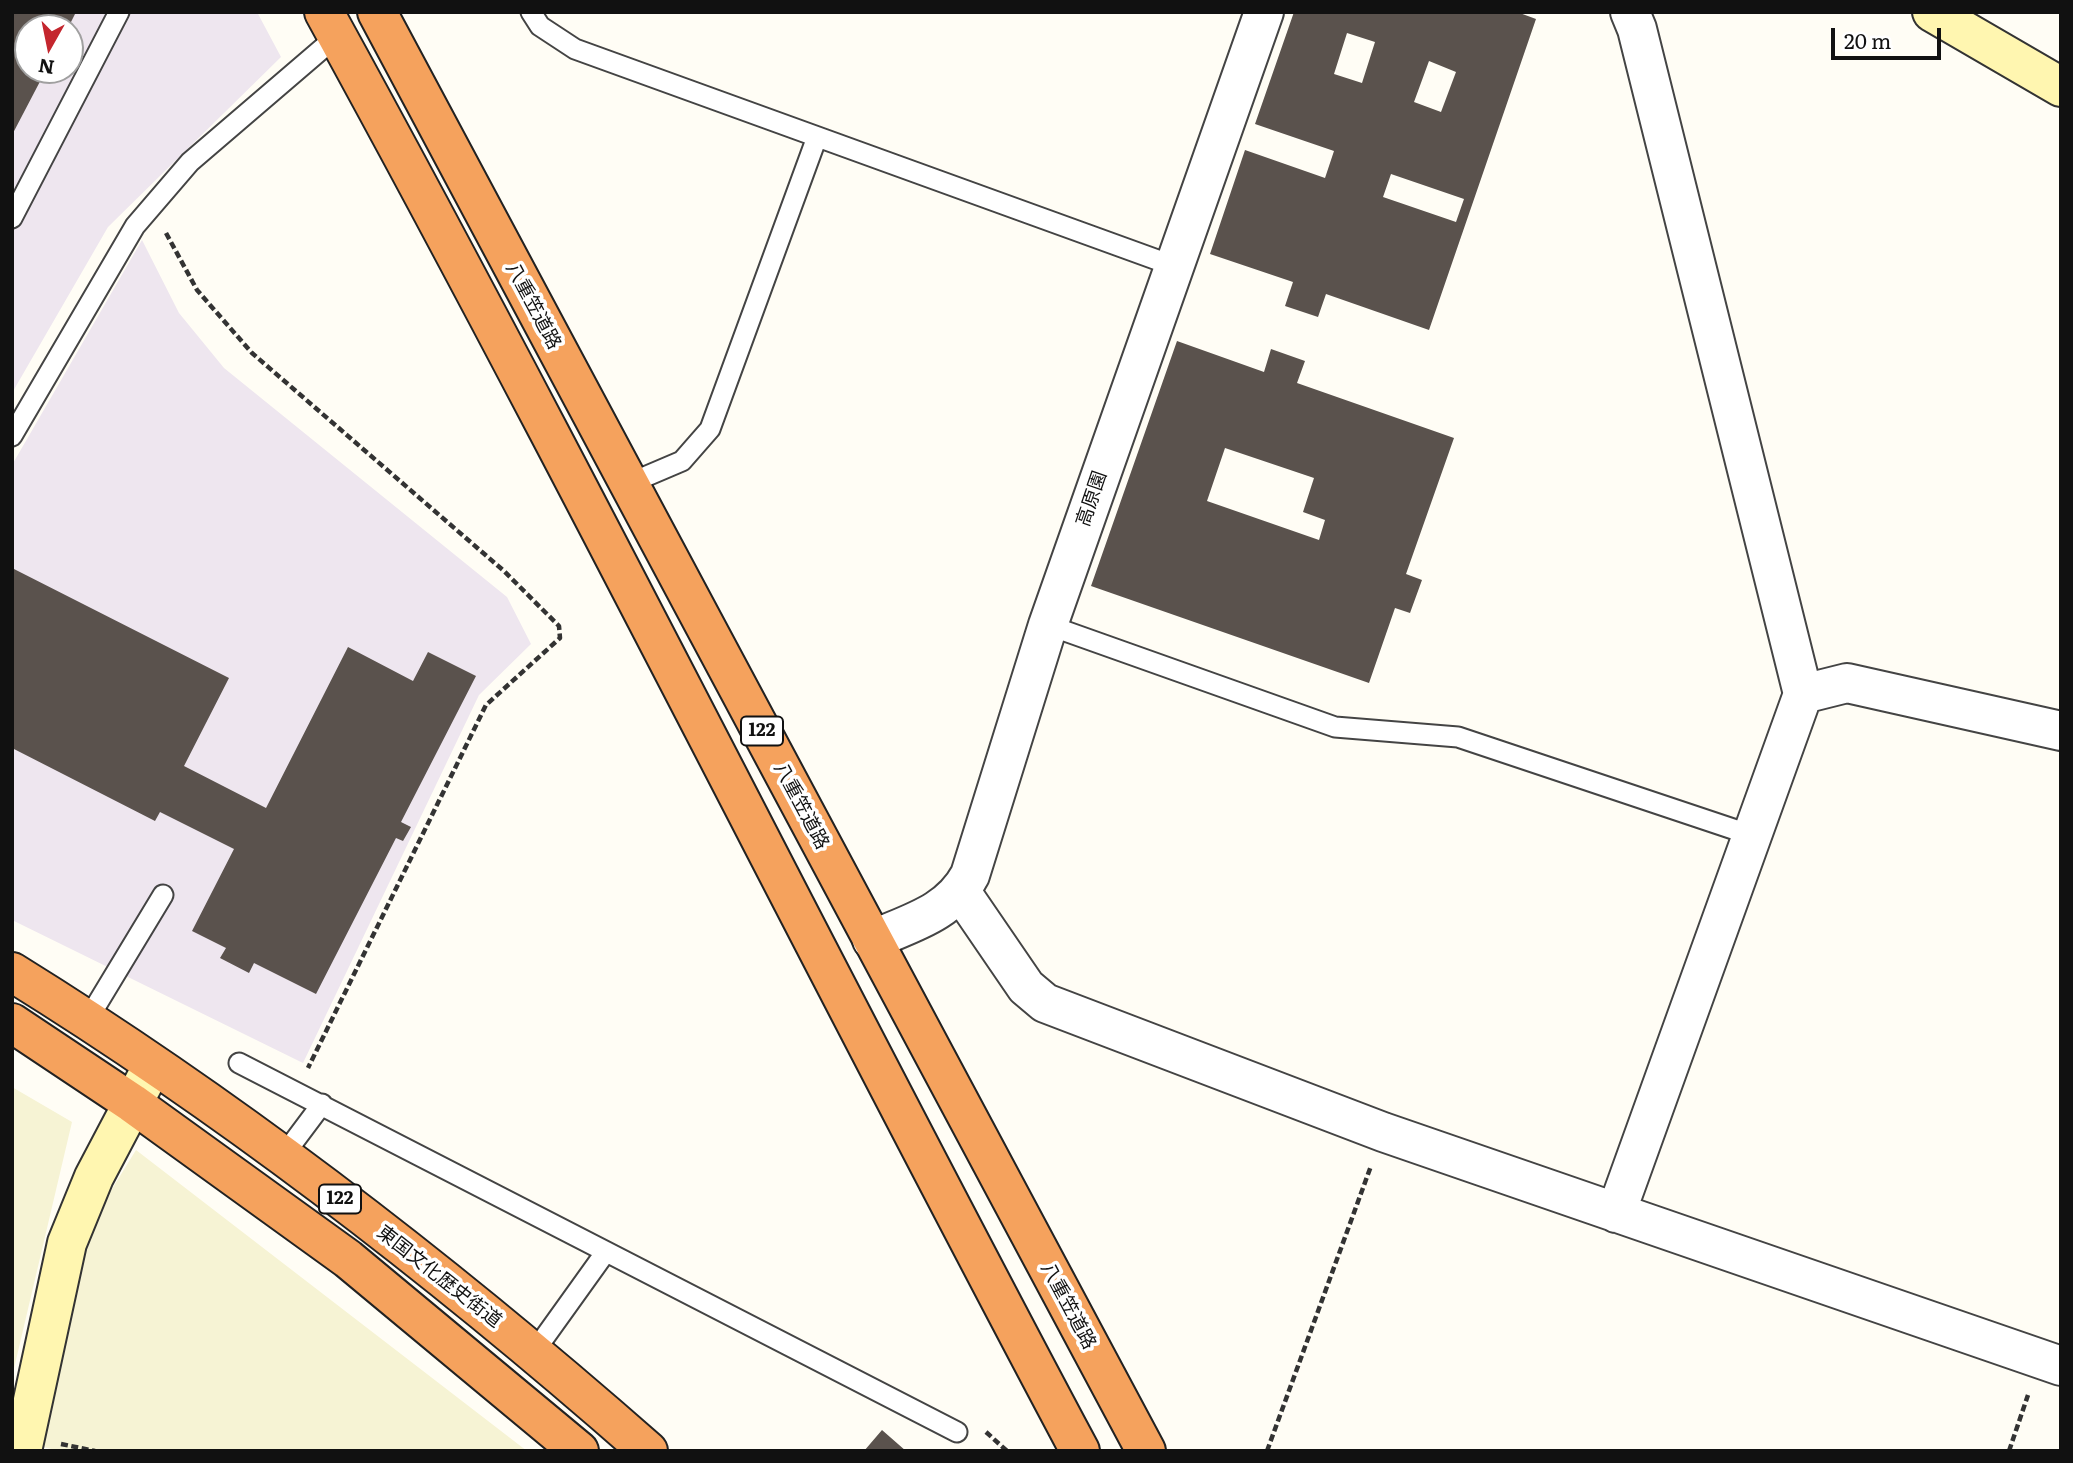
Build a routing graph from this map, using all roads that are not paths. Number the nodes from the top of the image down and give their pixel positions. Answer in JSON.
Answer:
{"nodes":[{"id":1,"x":119,"y":12,"type":"edge"},
{"id":2,"x":377,"y":12,"type":"edge"},
{"id":3,"x":531,"y":12,"type":"edge"},
{"id":4,"x":1264,"y":12,"type":"edge"},
{"id":5,"x":1630,"y":12,"type":"edge"},
{"id":6,"x":1931,"y":12,"type":"edge"},
{"id":7,"x":331,"y":24,"type":"edge"},
{"id":8,"x":2061,"y":87,"type":"edge"},
{"id":9,"x":817,"y":137,"type":"junction"},
{"id":10,"x":12,"y":218,"type":"edge"},
{"id":11,"x":1174,"y":266,"type":"junction"},
{"id":12,"x":12,"y":436,"type":"edge"},
{"id":13,"x":628,"y":484,"type":"junction"},
{"id":14,"x":1048,"y":625,"type":"junction"},
{"id":15,"x":1803,"y":694,"type":"junction"},
{"id":16,"x":2061,"y":732,"type":"edge"},
{"id":17,"x":1754,"y":836,"type":"junction"},
{"id":18,"x":961,"y":892,"type":"junction"},
{"id":19,"x":163,"y":895,"type":"dead end"},
{"id":20,"x":872,"y":940,"type":"junction"},
{"id":21,"x":12,"y":972,"type":"edge"},
{"id":22,"x":88,"y":1019,"type":"junction"},
{"id":23,"x":12,"y":1023,"type":"edge"},
{"id":24,"x":239,"y":1063,"type":"dead end"},
{"id":25,"x":153,"y":1065,"type":"junction"},
{"id":26,"x":132,"y":1103,"type":"junction"},
{"id":27,"x":322,"y":1104,"type":"junction"},
{"id":28,"x":283,"y":1156,"type":"junction"},
{"id":29,"x":1616,"y":1213,"type":"junction"},
{"id":30,"x":605,"y":1253,"type":"junction"},
{"id":31,"x":534,"y":1352,"type":"junction"},
{"id":32,"x":2051,"y":1363,"type":"edge"},
{"id":33,"x":957,"y":1432,"type":"dead end"},
{"id":34,"x":22,"y":1451,"type":"edge"},
{"id":35,"x":579,"y":1451,"type":"edge"},
{"id":36,"x":648,"y":1451,"type":"edge"},
{"id":37,"x":1080,"y":1451,"type":"edge"},
{"id":38,"x":1146,"y":1451,"type":"edge"}],
"edges":[{"from":1,"to":10,"type":"lane"},
{"from":2,"to":13,"type":"highway","name":"八重笠道路","number":"122"},
{"from":3,"to":9,"type":"lane"},
{"from":4,"to":11,"type":"street","name":"高原園"},
{"from":5,"to":15,"type":"street"},
{"from":6,"to":8,"type":"street"},
{"from":7,"to":12,"type":"lane"},
{"from":7,"to":37,"type":"highway","number":"122"},
{"from":9,"to":11,"type":"lane"},
{"from":9,"to":13,"type":"lane"},
{"from":11,"to":14,"type":"street","name":"高原園"},
{"from":13,"to":20,"type":"highway","name":"八重笠道路","number":"122"},
{"from":14,"to":17,"type":"lane"},
{"from":14,"to":18,"type":"street","name":"高原園"},
{"from":15,"to":16,"type":"street"},
{"from":15,"to":17,"type":"street"},
{"from":17,"to":29,"type":"street"},
{"from":18,"to":20,"type":"street","name":"高原園"},
{"from":18,"to":29,"type":"street"},
{"from":19,"to":22,"type":"lane"},
{"from":20,"to":38,"type":"highway","name":"八重笠道路","number":"122"},
{"from":21,"to":22,"type":"highway","name":"東国文化歴史街道","number":"122"},
{"from":22,"to":25,"type":"highway","name":"東国文化歴史街道","number":"122"},
{"from":23,"to":26,"type":"highway","number":"122"},
{"from":24,"to":27,"type":"lane"},
{"from":25,"to":26,"type":"street"},
{"from":25,"to":28,"type":"highway","name":"東国文化歴史街道","number":"122"},
{"from":26,"to":34,"type":"street"},
{"from":26,"to":35,"type":"highway","number":"122"},
{"from":27,"to":28,"type":"lane"},
{"from":27,"to":30,"type":"lane"},
{"from":28,"to":31,"type":"highway","name":"東国文化歴史街道","number":"122"},
{"from":29,"to":32,"type":"street"},
{"from":30,"to":31,"type":"lane"},
{"from":30,"to":33,"type":"lane"},
{"from":31,"to":36,"type":"highway","name":"東国文化歴史街道","number":"122"}]}
